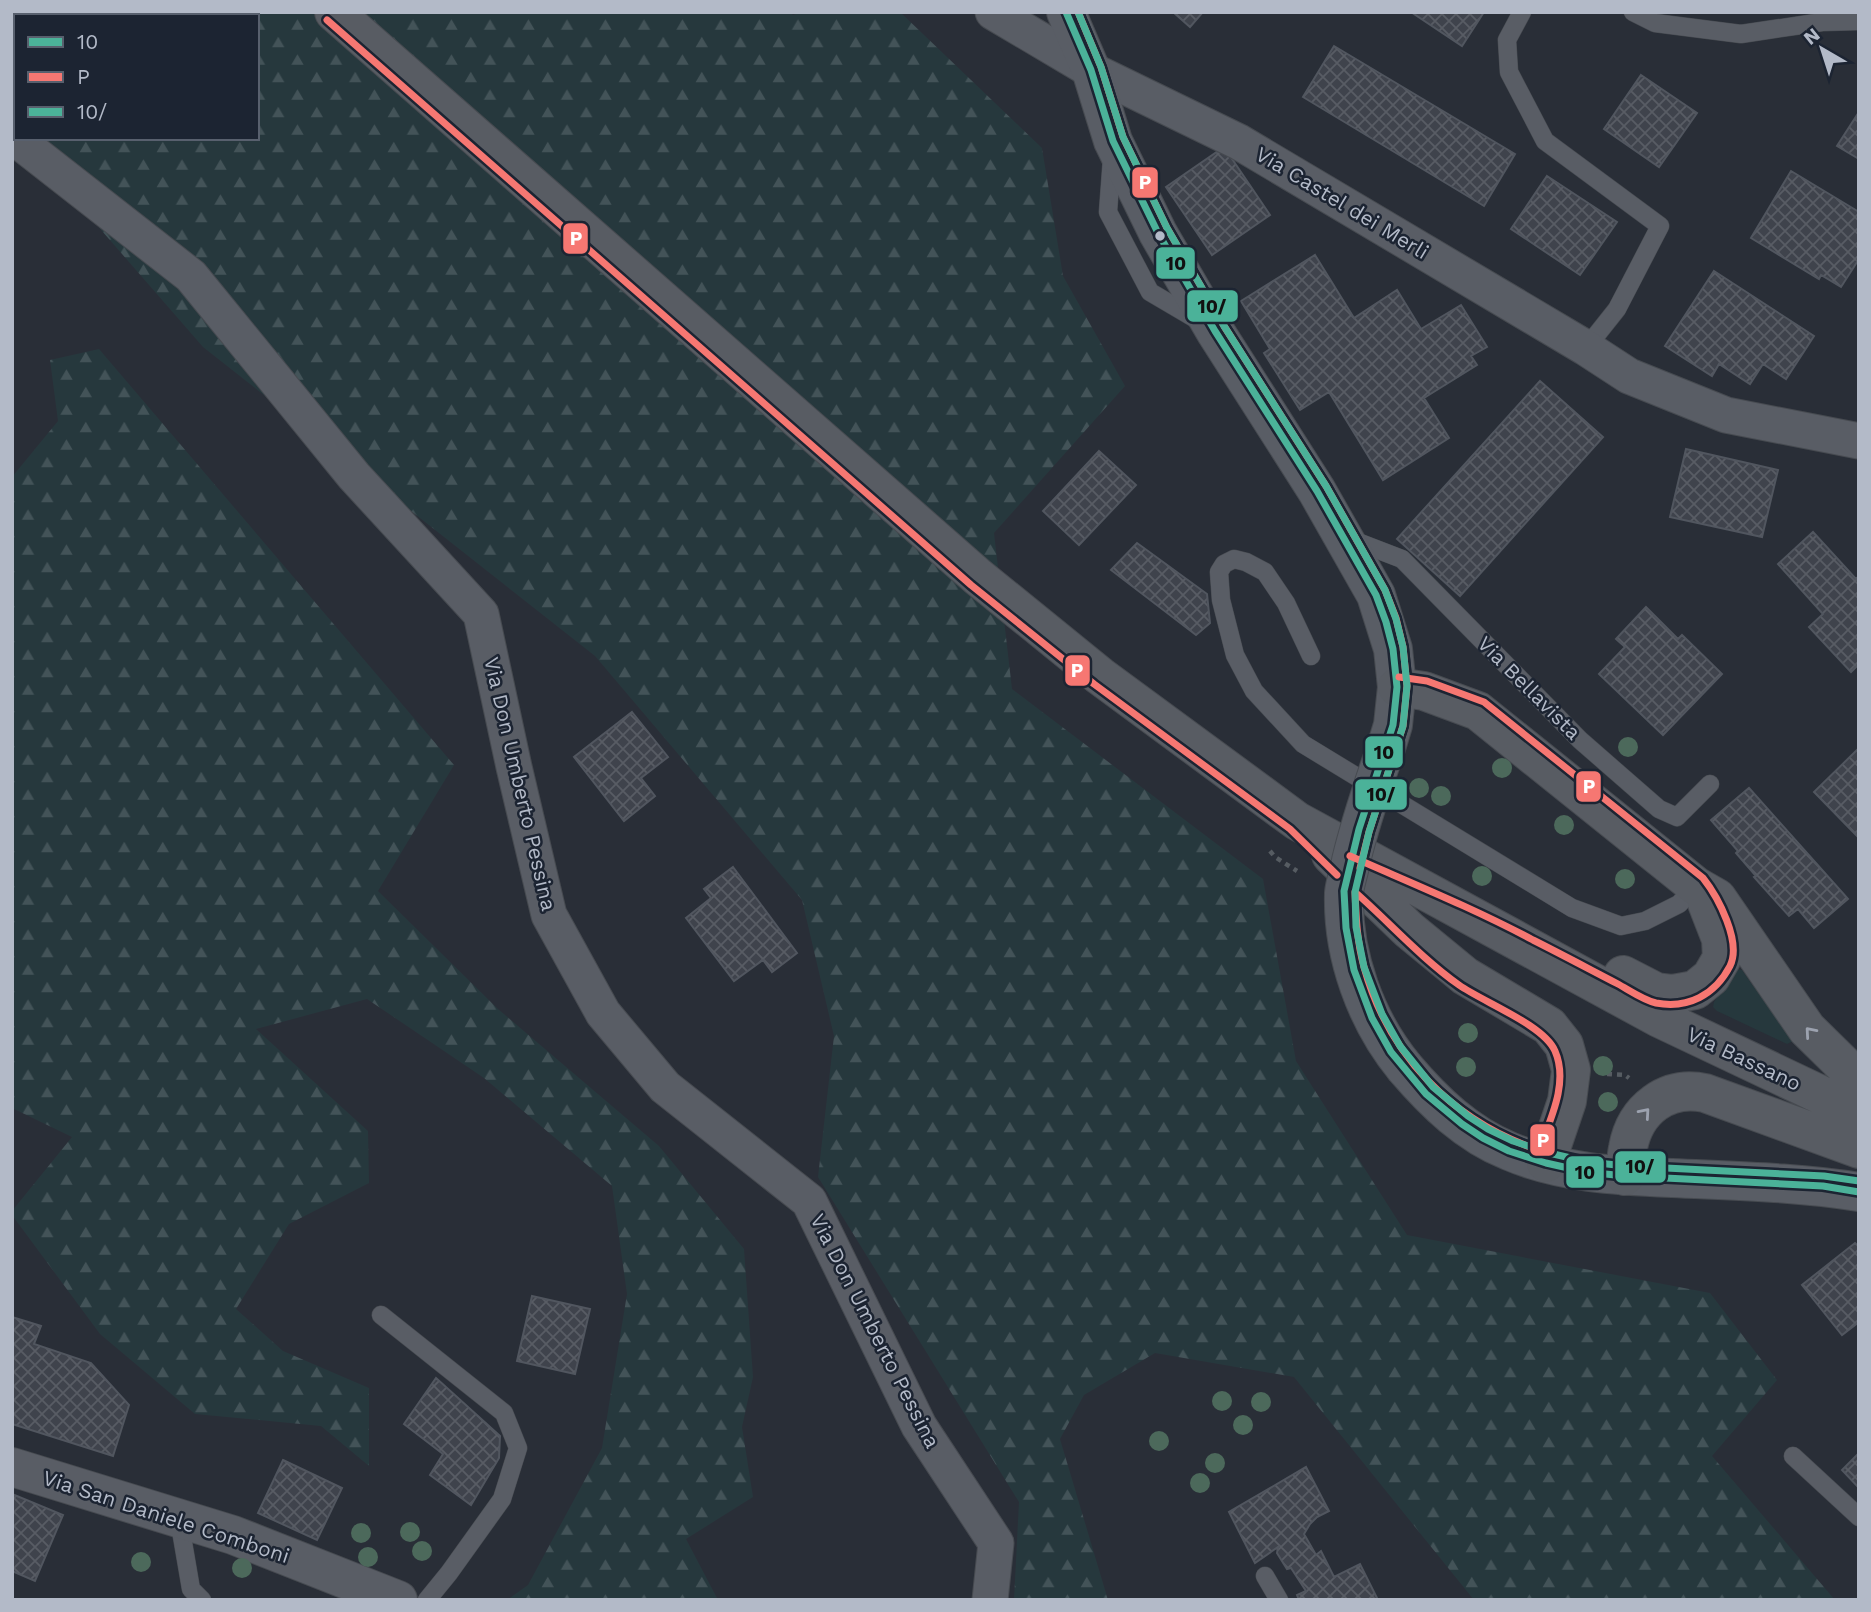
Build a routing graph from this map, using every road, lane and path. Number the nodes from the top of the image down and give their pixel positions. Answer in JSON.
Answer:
{"nodes":[{"id":1,"x":334,"y":12,"type":"edge"},
{"id":2,"x":993,"y":12,"type":"edge"},
{"id":3,"x":1066,"y":12,"type":"edge"},
{"id":4,"x":1522,"y":12,"type":"edge"},
{"id":5,"x":1633,"y":12,"type":"edge"},
{"id":6,"x":1859,"y":21,"type":"edge"},
{"id":7,"x":1091,"y":70,"type":"junction"},
{"id":8,"x":17,"y":140,"type":"edge"},
{"id":9,"x":1586,"y":348,"type":"junction"},
{"id":10,"x":1859,"y":441,"type":"edge"},
{"id":11,"x":1343,"y":536,"type":"junction"},
{"id":12,"x":1311,"y":656,"type":"dead end"},
{"id":13,"x":1396,"y":687,"type":"junction"},
{"id":14,"x":1710,"y":784,"type":"dead end"},
{"id":15,"x":1297,"y":821,"type":"junction"},
{"id":16,"x":1696,"y":886,"type":"junction"},
{"id":17,"x":1605,"y":1074,"type":"dead end"},
{"id":18,"x":1859,"y":1080,"type":"edge"},
{"id":19,"x":1633,"y":1082,"type":"dead end"},
{"id":20,"x":1859,"y":1113,"type":"edge"},
{"id":21,"x":1859,"y":1149,"type":"edge"},
{"id":22,"x":1546,"y":1163,"type":"junction"},
{"id":23,"x":1625,"y":1176,"type":"junction"},
{"id":24,"x":1859,"y":1192,"type":"edge"},
{"id":25,"x":381,"y":1315,"type":"dead end"},
{"id":26,"x":1793,"y":1456,"type":"dead end"},
{"id":27,"x":12,"y":1468,"type":"edge"},
{"id":28,"x":1859,"y":1517,"type":"edge"},
{"id":29,"x":179,"y":1519,"type":"junction"},
{"id":30,"x":1265,"y":1576,"type":"dead end"},
{"id":31,"x":202,"y":1600,"type":"edge"},
{"id":32,"x":398,"y":1600,"type":"edge"},
{"id":33,"x":427,"y":1600,"type":"edge"},
{"id":34,"x":990,"y":1600,"type":"edge"},
{"id":35,"x":1279,"y":1600,"type":"edge"}],
"edges":[{"from":1,"to":15,"type":"main road","name":"Via Bassano"},
{"from":2,"to":7,"type":"street","name":"Via Castel dei Merli"},
{"from":3,"to":7,"type":"street"},
{"from":4,"to":9,"type":"lane"},
{"from":5,"to":6,"type":"lane"},
{"from":7,"to":9,"type":"street","name":"Via Castel dei Merli"},
{"from":7,"to":11,"type":"street"},
{"from":8,"to":34,"type":"street","name":"Via Don Umberto Pessina"},
{"from":9,"to":10,"type":"street","name":"Via Castel dei Merli"},
{"from":11,"to":13,"type":"street"},
{"from":11,"to":14,"type":"lane","name":"Via Bellavista"},
{"from":12,"to":16,"type":"lane"},
{"from":13,"to":16,"type":"main road"},
{"from":13,"to":22,"type":"street","bridge":true},
{"from":15,"to":16,"type":"main road"},
{"from":15,"to":20,"type":"main road","name":"Via Bassano"},
{"from":15,"to":22,"type":"main road"},
{"from":18,"to":16,"type":"main road","one_way":true},
{"from":17,"to":19,"type":"path"},
{"from":23,"to":21,"type":"main road","one_way":true},
{"from":22,"to":23,"type":"street"},
{"from":23,"to":24,"type":"street"},
{"from":25,"to":33,"type":"lane"},
{"from":26,"to":28,"type":"lane"},
{"from":27,"to":29,"type":"street","name":"Via San Daniele Comboni"},
{"from":29,"to":31,"type":"lane"},
{"from":29,"to":32,"type":"street","name":"Via San Daniele Comboni"},
{"from":30,"to":35,"type":"lane"}]}
